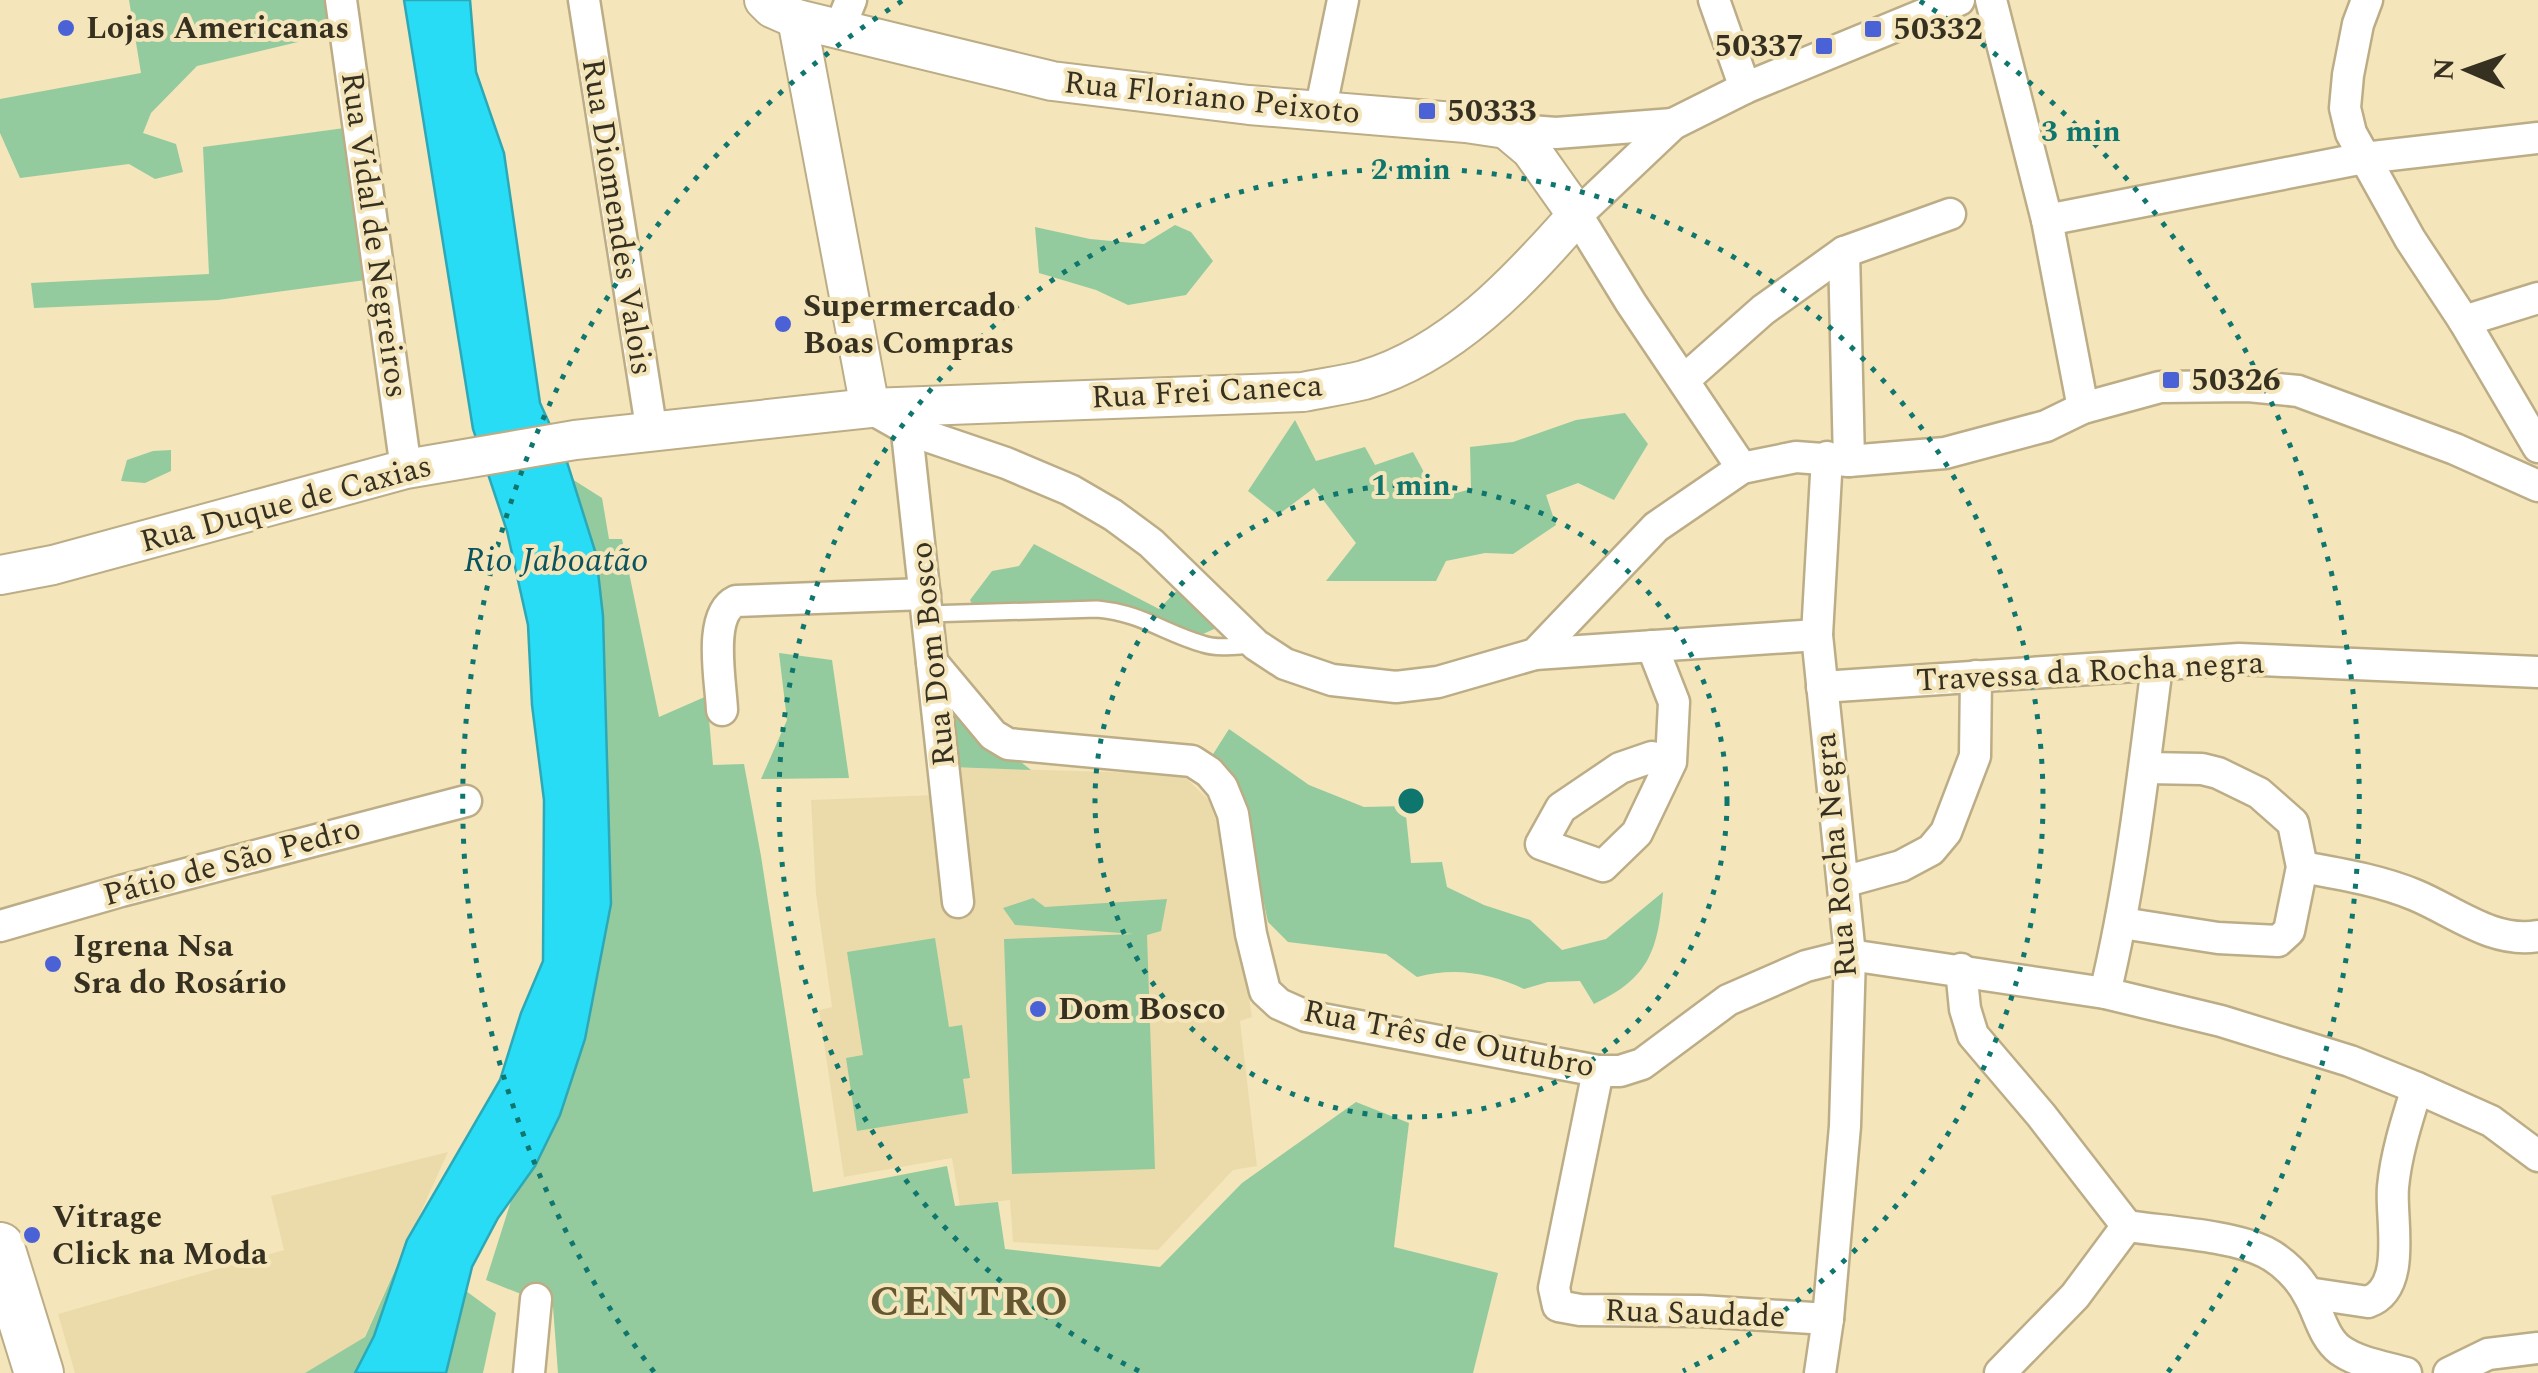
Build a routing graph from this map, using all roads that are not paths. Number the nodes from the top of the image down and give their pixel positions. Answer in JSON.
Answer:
{"nodes":[{"id":1,"x":342,"y":0,"type":"edge"},
{"id":2,"x":584,"y":0,"type":"edge"},
{"id":3,"x":764,"y":0,"type":"edge"},
{"id":4,"x":1342,"y":0,"type":"edge"},
{"id":5,"x":1714,"y":0,"type":"edge"},
{"id":6,"x":1959,"y":0,"type":"edge"},
{"id":7,"x":1991,"y":0,"type":"edge"},
{"id":8,"x":2366,"y":0,"type":"edge"},
{"id":9,"x":1892,"y":12,"type":"edge"},
{"id":10,"x":845,"y":15,"type":"edge"},
{"id":11,"x":797,"y":19,"type":"junction"},
{"id":12,"x":1745,"y":88,"type":"junction"},
{"id":13,"x":1320,"y":112,"type":"junction"},
{"id":14,"x":1673,"y":124,"type":"junction"},
{"id":15,"x":1506,"y":130,"type":"junction"},
{"id":16,"x":2538,"y":138,"type":"edge"},
{"id":17,"x":2364,"y":158,"type":"junction"},
{"id":18,"x":1950,"y":214,"type":"dead end"},
{"id":19,"x":1577,"y":215,"type":"junction"},
{"id":20,"x":2047,"y":220,"type":"junction"},
{"id":21,"x":1844,"y":252,"type":"junction"},
{"id":22,"x":2538,"y":298,"type":"edge"},
{"id":23,"x":2464,"y":321,"type":"junction"},
{"id":24,"x":1684,"y":380,"type":"junction"},
{"id":25,"x":2083,"y":408,"type":"junction"},
{"id":26,"x":894,"y":415,"type":"junction"},
{"id":27,"x":652,"y":433,"type":"junction"},
{"id":28,"x":575,"y":440,"type":"joint"},
{"id":29,"x":2538,"y":447,"type":"edge"},
{"id":30,"x":1838,"y":459,"type":"junction"},
{"id":31,"x":1742,"y":468,"type":"junction"},
{"id":32,"x":406,"y":469,"type":"junction"},
{"id":33,"x":2538,"y":486,"type":"edge"},
{"id":34,"x":0,"y":576,"type":"edge"},
{"id":35,"x":926,"y":604,"type":"junction"},
{"id":36,"x":1817,"y":636,"type":"junction"},
{"id":37,"x":1256,"y":644,"type":"junction"},
{"id":38,"x":1652,"y":646,"type":"junction"},
{"id":39,"x":1535,"y":654,"type":"junction"},
{"id":40,"x":932,"y":662,"type":"junction"},
{"id":41,"x":2157,"y":666,"type":"junction"},
{"id":42,"x":2538,"y":672,"type":"edge"},
{"id":43,"x":1976,"y":676,"type":"junction"},
{"id":44,"x":1822,"y":688,"type":"junction"},
{"id":45,"x":722,"y":710,"type":"dead end"},
{"id":46,"x":1672,"y":762,"type":"dead end"},
{"id":47,"x":2146,"y":768,"type":"junction"},
{"id":48,"x":466,"y":801,"type":"dead end"},
{"id":49,"x":2302,"y":867,"type":"junction"},
{"id":50,"x":1844,"y":882,"type":"junction"},
{"id":51,"x":958,"y":902,"type":"dead end"},
{"id":52,"x":2122,"y":923,"type":"junction"},
{"id":53,"x":0,"y":926,"type":"edge"},
{"id":54,"x":2538,"y":936,"type":"edge"},
{"id":55,"x":1850,"y":954,"type":"junction"},
{"id":56,"x":1962,"y":969,"type":"junction"},
{"id":57,"x":2105,"y":993,"type":"junction"},
{"id":58,"x":1598,"y":1071,"type":"junction"},
{"id":59,"x":2416,"y":1088,"type":"junction"},
{"id":60,"x":2538,"y":1156,"type":"edge"},
{"id":61,"x":2127,"y":1226,"type":"junction"},
{"id":62,"x":0,"y":1248,"type":"edge"},
{"id":63,"x":2308,"y":1293,"type":"junction"},
{"id":64,"x":536,"y":1299,"type":"dead end"},
{"id":65,"x":1828,"y":1319,"type":"junction"},
{"id":66,"x":2538,"y":1348,"type":"edge"},
{"id":67,"x":39,"y":1373,"type":"edge"},
{"id":68,"x":529,"y":1373,"type":"edge"},
{"id":69,"x":1820,"y":1373,"type":"edge"},
{"id":70,"x":2000,"y":1373,"type":"edge"},
{"id":71,"x":2406,"y":1373,"type":"edge"},
{"id":72,"x":2449,"y":1373,"type":"edge"}],
"edges":[{"from":1,"to":32,"type":"street","name":"Rua Vidal de Negreiros"},
{"from":2,"to":27,"type":"street","name":"Rua Diomendes Valois"},
{"from":3,"to":11,"type":"street","name":"Rua Floriano Peixoto"},
{"from":4,"to":13,"type":"street"},
{"from":5,"to":12,"type":"street"},
{"from":6,"to":9,"type":"street","name":"Rua Frei Caneca"},
{"from":7,"to":20,"type":"street"},
{"from":8,"to":17,"type":"street"},
{"from":9,"to":12,"type":"street","name":"Rua Frei Caneca"},
{"from":10,"to":11,"type":"street","name":"Rua Floriano Peixoto"},
{"from":10,"to":13,"type":"street","name":"Rua Floriano Peixoto"},
{"from":11,"to":26,"type":"street"},
{"from":12,"to":14,"type":"street","name":"Rua Frei Caneca"},
{"from":13,"to":15,"type":"street","name":"Rua Floriano Peixoto"},
{"from":14,"to":15,"type":"street","name":"Rua Floriano Peixoto"},
{"from":14,"to":19,"type":"street","name":"Rua Frei Caneca"},
{"from":15,"to":19,"type":"street"},
{"from":16,"to":17,"type":"street"},
{"from":17,"to":20,"type":"street"},
{"from":17,"to":23,"type":"street"},
{"from":18,"to":21,"type":"street"},
{"from":19,"to":24,"type":"street"},
{"from":19,"to":26,"type":"street","name":"Rua Frei Caneca"},
{"from":20,"to":25,"type":"street"},
{"from":21,"to":24,"type":"street"},
{"from":21,"to":30,"type":"street","name":"Rua Rocha Negra"},
{"from":22,"to":23,"type":"street"},
{"from":23,"to":29,"type":"street"},
{"from":24,"to":31,"type":"street"},
{"from":25,"to":30,"type":"street"},
{"from":25,"to":33,"type":"street"},
{"from":26,"to":27,"type":"street","name":"Rua Frei Caneca"},
{"from":26,"to":35,"type":"street","name":"Rua Dom Bosco"},
{"from":26,"to":37,"type":"street"},
{"from":27,"to":28,"type":"street","name":"Rua Frei Caneca"},
{"from":28,"to":32,"type":"street","name":"Rua Duque de Caxias"},
{"from":30,"to":31,"type":"street"},
{"from":30,"to":36,"type":"street","name":"Rua Rocha Negra"},
{"from":31,"to":39,"type":"street"},
{"from":32,"to":34,"type":"street","name":"Rua Duque de Caxias"},
{"from":35,"to":37,"type":"lane"},
{"from":35,"to":40,"type":"street","name":"Rua Dom Bosco"},
{"from":35,"to":45,"type":"street"},
{"from":36,"to":38,"type":"street"},
{"from":36,"to":44,"type":"street","name":"Rua Rocha Negra"},
{"from":37,"to":39,"type":"street"},
{"from":38,"to":39,"type":"street"},
{"from":38,"to":46,"type":"street"},
{"from":40,"to":51,"type":"street","name":"Rua Dom Bosco"},
{"from":40,"to":58,"type":"street","name":"Rua Três de Outubro"},
{"from":41,"to":42,"type":"street","name":"Travessa da Rocha negra"},
{"from":41,"to":43,"type":"street","name":"Travessa da Rocha negra"},
{"from":41,"to":47,"type":"street"},
{"from":43,"to":44,"type":"street","name":"Travessa da Rocha negra"},
{"from":43,"to":50,"type":"street"},
{"from":44,"to":50,"type":"street","name":"Rua Rocha Negra"},
{"from":47,"to":49,"type":"street"},
{"from":47,"to":52,"type":"street"},
{"from":48,"to":53,"type":"street","name":"Pátio de São Pedro"},
{"from":49,"to":52,"type":"street"},
{"from":49,"to":54,"type":"street"},
{"from":50,"to":55,"type":"street","name":"Rua Rocha Negra"},
{"from":52,"to":57,"type":"street"},
{"from":55,"to":56,"type":"street","name":"Rua Três de Outubro"},
{"from":55,"to":58,"type":"street","name":"Rua Três de Outubro"},
{"from":55,"to":65,"type":"street","name":"Rua Rocha Negra"},
{"from":56,"to":57,"type":"street","name":"Rua Três de Outubro"},
{"from":56,"to":61,"type":"street"},
{"from":57,"to":59,"type":"street","name":"Rua Três de Outubro"},
{"from":58,"to":65,"type":"street","name":"Rua Saudade"},
{"from":59,"to":60,"type":"street","name":"Rua Três de Outubro"},
{"from":59,"to":63,"type":"street"},
{"from":61,"to":63,"type":"street"},
{"from":61,"to":70,"type":"street"},
{"from":62,"to":67,"type":"main road"},
{"from":63,"to":71,"type":"street"},
{"from":64,"to":68,"type":"street"},
{"from":65,"to":69,"type":"street","name":"Rua Rocha Negra"},
{"from":66,"to":72,"type":"street"}]}
